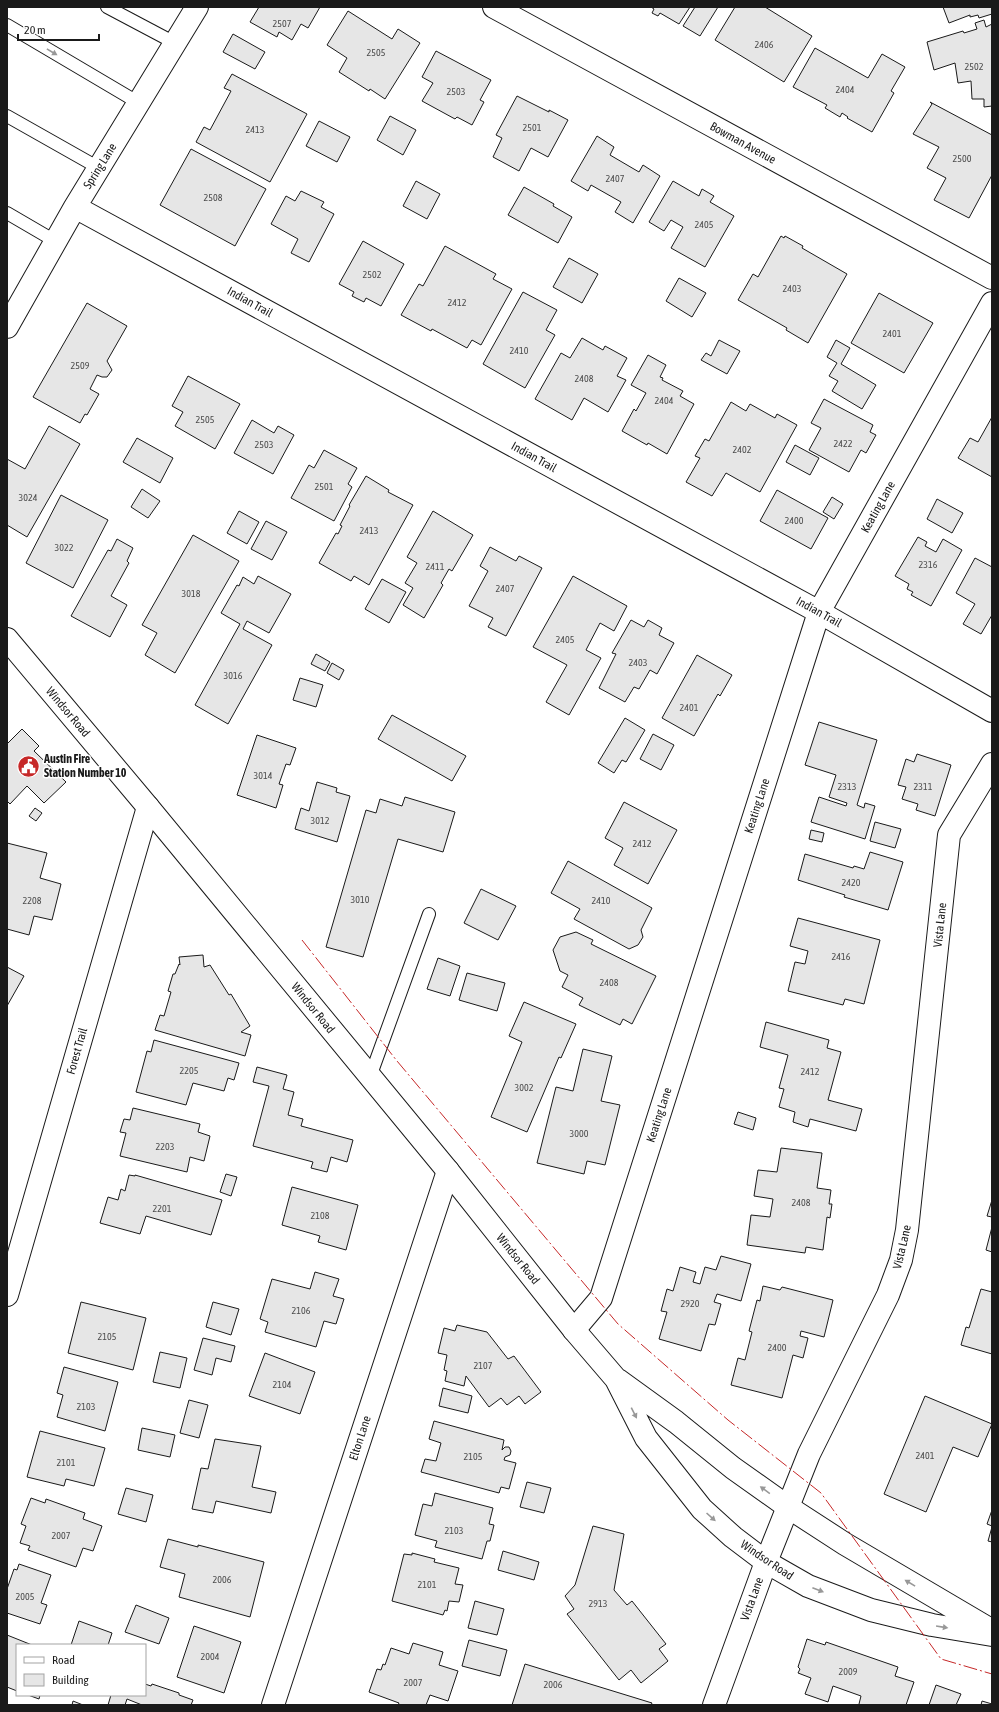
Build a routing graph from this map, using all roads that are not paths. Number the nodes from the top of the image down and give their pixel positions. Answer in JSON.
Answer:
{"nodes":[{"id":1,"x":107,"y":7,"type":"edge"},
{"id":2,"x":197,"y":7,"type":"edge"},
{"id":3,"x":494,"y":7,"type":"edge"},
{"id":4,"x":7,"y":25,"type":"edge"},
{"id":5,"x":175,"y":43,"type":"junction"},
{"id":6,"x":138,"y":103,"type":"junction"},
{"id":7,"x":7,"y":116,"type":"edge"},
{"id":8,"x":99,"y":168,"type":"junction"},
{"id":9,"x":75,"y":207,"type":"junction"},
{"id":10,"x":7,"y":213,"type":"edge"},
{"id":11,"x":55,"y":241,"type":"junction"},
{"id":12,"x":992,"y":278,"type":"edge"},
{"id":13,"x":992,"y":303,"type":"edge"},
{"id":14,"x":7,"y":327,"type":"edge"},
{"id":15,"x":819,"y":612,"type":"junction"},
{"id":16,"x":7,"y":639,"type":"edge"},
{"id":17,"x":992,"y":711,"type":"edge"},
{"id":18,"x":992,"y":764,"type":"edge"},
{"id":19,"x":148,"y":807,"type":"junction"},
{"id":20,"x":429,"y":914,"type":"dead end"},
{"id":21,"x":370,"y":1077,"type":"junction"},
{"id":22,"x":448,"y":1171,"type":"junction"},
{"id":23,"x":12,"y":1253,"type":"edge"},
{"id":24,"x":7,"y":1295,"type":"edge"},
{"id":25,"x":574,"y":1330,"type":"junction"},
{"id":26,"x":616,"y":1379,"type":"junction"},
{"id":27,"x":788,"y":1506,"type":"junction"},
{"id":28,"x":766,"y":1562,"type":"junction"},
{"id":29,"x":992,"y":1631,"type":"edge"},
{"id":30,"x":992,"y":1635,"type":"edge"},
{"id":31,"x":273,"y":1705,"type":"edge"},
{"id":32,"x":714,"y":1705,"type":"edge"}],
"edges":[{"from":1,"to":5,"type":"lane"},
{"from":2,"to":5,"type":"street","name":"Spring Lane"},
{"from":3,"to":12,"type":"street","name":"Bowman Avenue"},
{"from":4,"to":6,"type":"lane","one_way":true},
{"from":5,"to":6,"type":"street","name":"Spring Lane"},
{"from":6,"to":8,"type":"street","name":"Spring Lane"},
{"from":7,"to":8,"type":"lane"},
{"from":8,"to":9,"type":"street","name":"Spring Lane"},
{"from":9,"to":11,"type":"street","name":"Spring Lane"},
{"from":9,"to":15,"type":"street","name":"Indian Trail"},
{"from":10,"to":11,"type":"lane"},
{"from":11,"to":14,"type":"street","name":"Spring Lane"},
{"from":13,"to":15,"type":"street","name":"Keating Lane"},
{"from":15,"to":17,"type":"street","name":"Indian Trail"},
{"from":15,"to":25,"type":"street","name":"Keating Lane"},
{"from":16,"to":19,"type":"street","name":"Windsor Road"},
{"from":18,"to":27,"type":"street","name":"Vista Lane"},
{"from":19,"to":21,"type":"street","name":"Windsor Road"},
{"from":19,"to":23,"type":"street","name":"Forest Trail"},
{"from":20,"to":21,"type":"lane"},
{"from":21,"to":22,"type":"street","name":"Windsor Road"},
{"from":22,"to":25,"type":"street","name":"Windsor Road"},
{"from":22,"to":31,"type":"street","name":"Elton Lane"},
{"from":23,"to":24,"type":"street","name":"Forest Trail"},
{"from":25,"to":26,"type":"street","name":"Windsor Road"},
{"from":27,"to":26,"type":"street","name":"Windsor Road","one_way":true},
{"from":26,"to":28,"type":"street","name":"Windsor Road","one_way":true},
{"from":27,"to":28,"type":"street","name":"Vista Lane"},
{"from":29,"to":27,"type":"street","name":"Windsor Road","one_way":true},
{"from":28,"to":30,"type":"street","name":"Windsor Road","one_way":true},
{"from":28,"to":32,"type":"street","name":"Vista Lane"}]}
